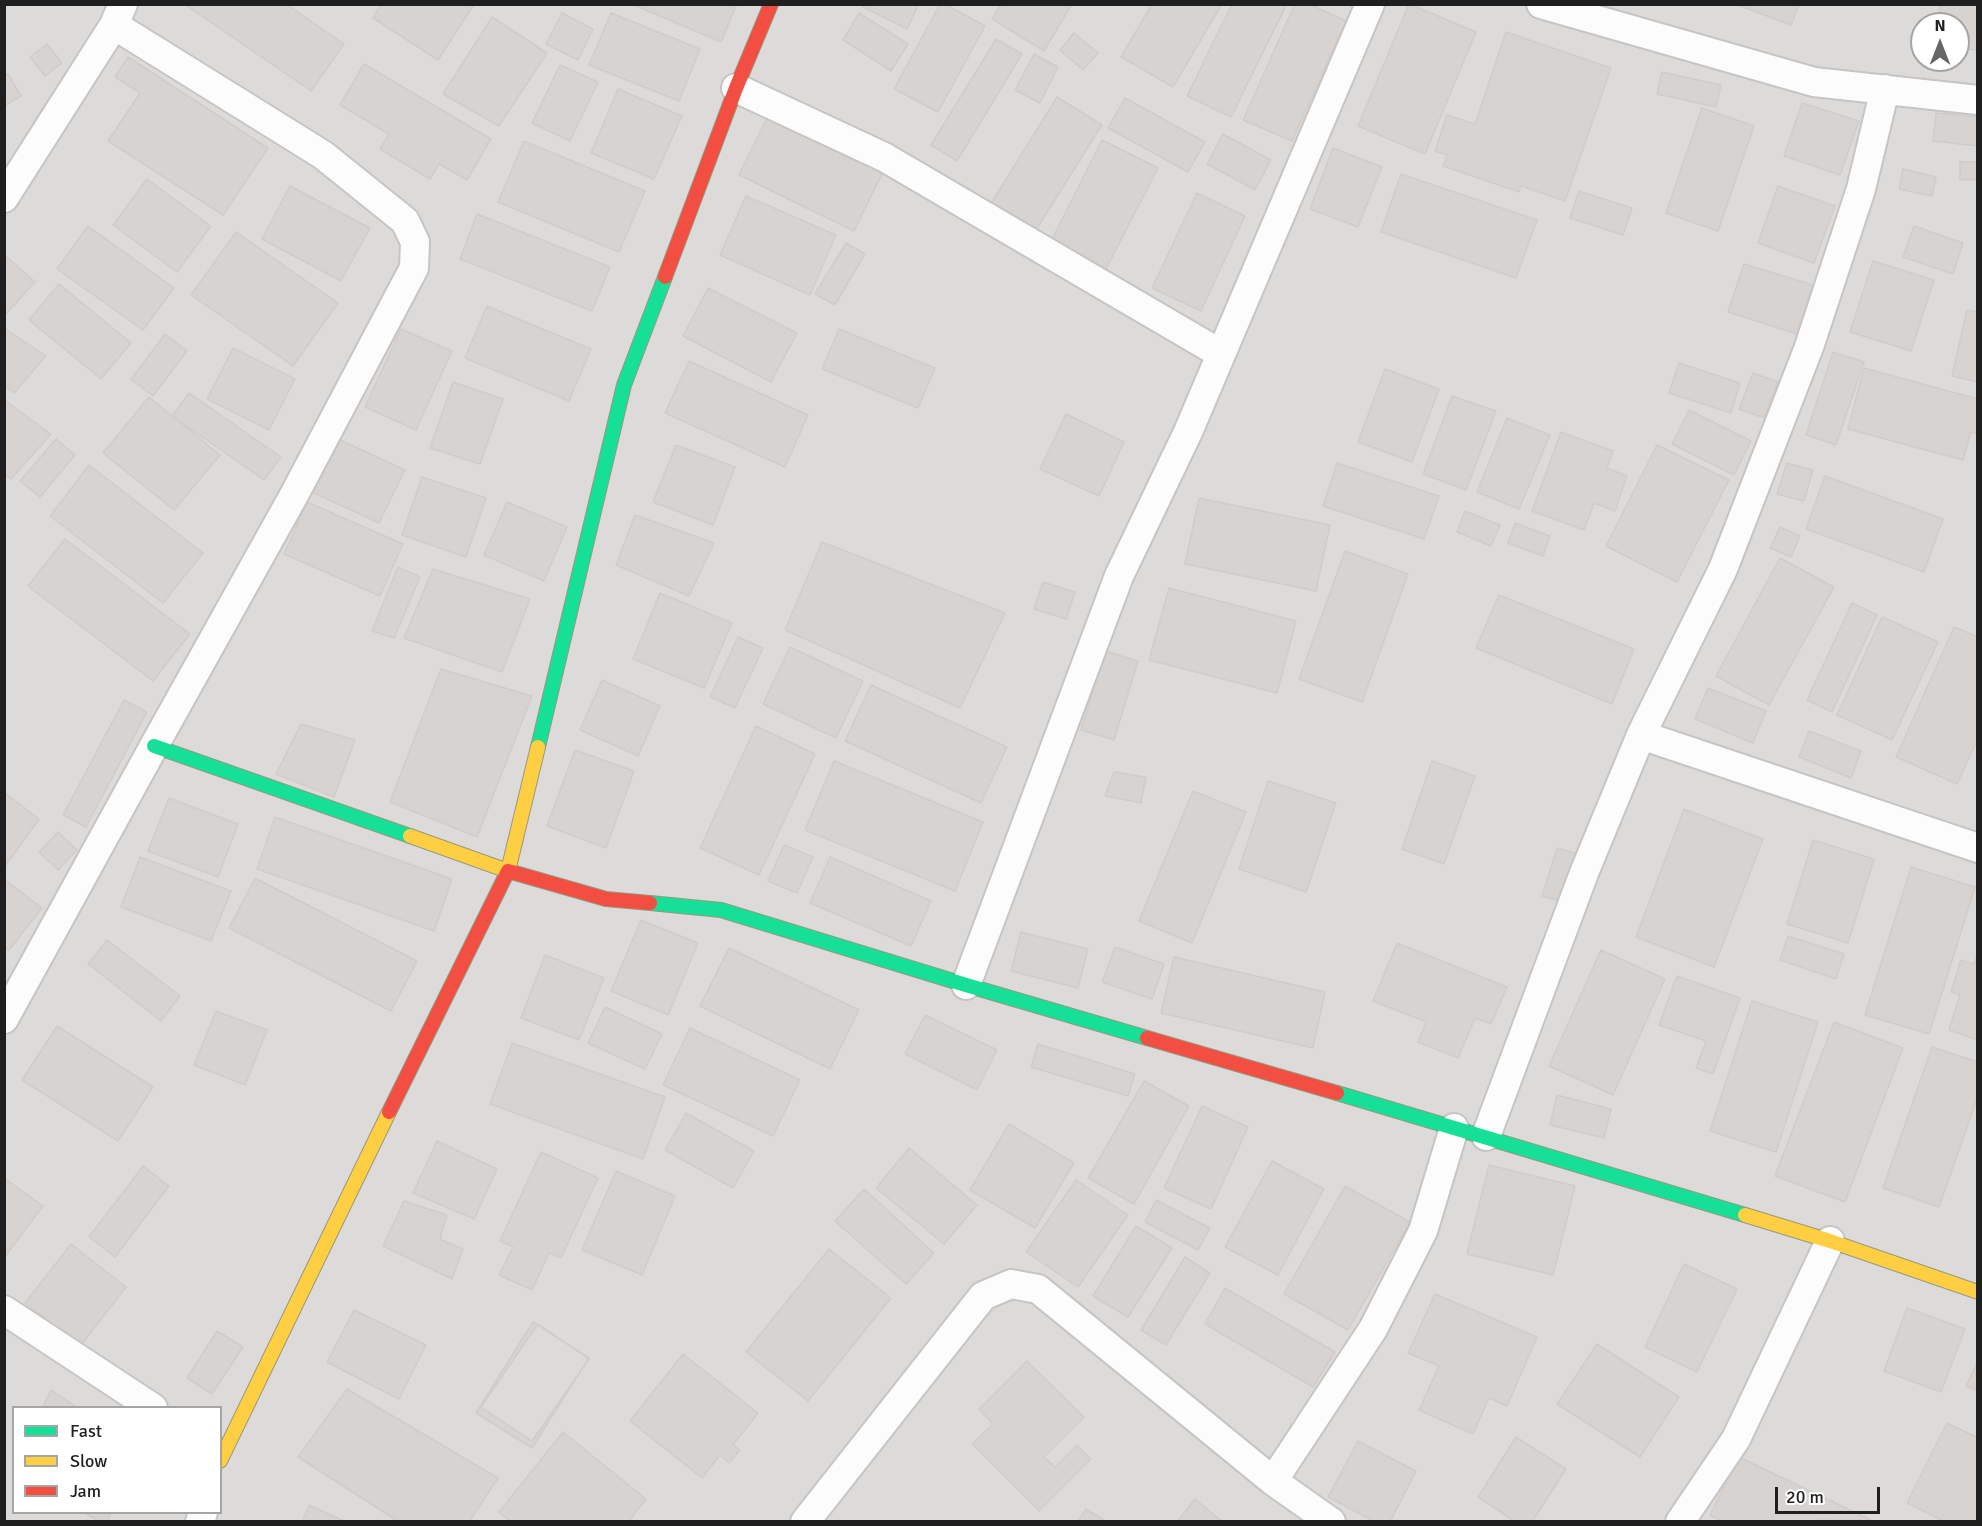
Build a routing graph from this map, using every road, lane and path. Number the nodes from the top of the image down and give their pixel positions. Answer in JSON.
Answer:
{"nodes":[{"id":1,"x":771,"y":4,"type":"edge"},
{"id":2,"x":1370,"y":4,"type":"edge"},
{"id":3,"x":1541,"y":4,"type":"edge"},
{"id":4,"x":118,"y":15,"type":"edge"},
{"id":5,"x":736,"y":88,"type":"junction"},
{"id":6,"x":1885,"y":89,"type":"junction"},
{"id":7,"x":1977,"y":100,"type":"edge"},
{"id":8,"x":4,"y":198,"type":"edge"},
{"id":9,"x":1221,"y":354,"type":"junction"},
{"id":10,"x":1641,"y":735,"type":"junction"},
{"id":11,"x":154,"y":746,"type":"junction"},
{"id":12,"x":1977,"y":849,"type":"edge"},
{"id":13,"x":508,"y":871,"type":"junction"},
{"id":14,"x":966,"y":985,"type":"junction"},
{"id":15,"x":4,"y":1019,"type":"edge"},
{"id":16,"x":1454,"y":1128,"type":"junction"},
{"id":17,"x":1486,"y":1136,"type":"junction"},
{"id":18,"x":1830,"y":1241,"type":"junction"},
{"id":19,"x":1977,"y":1292,"type":"edge"},
{"id":20,"x":4,"y":1310,"type":"edge"},
{"id":21,"x":151,"y":1406,"type":"edge"},
{"id":22,"x":222,"y":1453,"type":"edge"},
{"id":23,"x":1273,"y":1481,"type":"junction"},
{"id":24,"x":805,"y":1521,"type":"edge"},
{"id":25,"x":1331,"y":1521,"type":"edge"},
{"id":26,"x":1680,"y":1521,"type":"edge"}],
"edges":[{"from":1,"to":5,"type":"street"},
{"from":2,"to":9,"type":"street"},
{"from":3,"to":6,"type":"street"},
{"from":4,"to":8,"type":"street"},
{"from":4,"to":11,"type":"street"},
{"from":5,"to":9,"type":"street"},
{"from":5,"to":13,"type":"street"},
{"from":6,"to":7,"type":"street"},
{"from":6,"to":10,"type":"street"},
{"from":9,"to":14,"type":"street"},
{"from":10,"to":12,"type":"street"},
{"from":10,"to":17,"type":"street"},
{"from":11,"to":13,"type":"street"},
{"from":11,"to":15,"type":"street"},
{"from":13,"to":14,"type":"street"},
{"from":13,"to":22,"type":"street"},
{"from":14,"to":16,"type":"street"},
{"from":16,"to":17,"type":"street"},
{"from":16,"to":23,"type":"street"},
{"from":17,"to":18,"type":"street"},
{"from":18,"to":19,"type":"street"},
{"from":18,"to":26,"type":"street"},
{"from":20,"to":21,"type":"street"},
{"from":23,"to":24,"type":"street"},
{"from":23,"to":25,"type":"street"}]}
